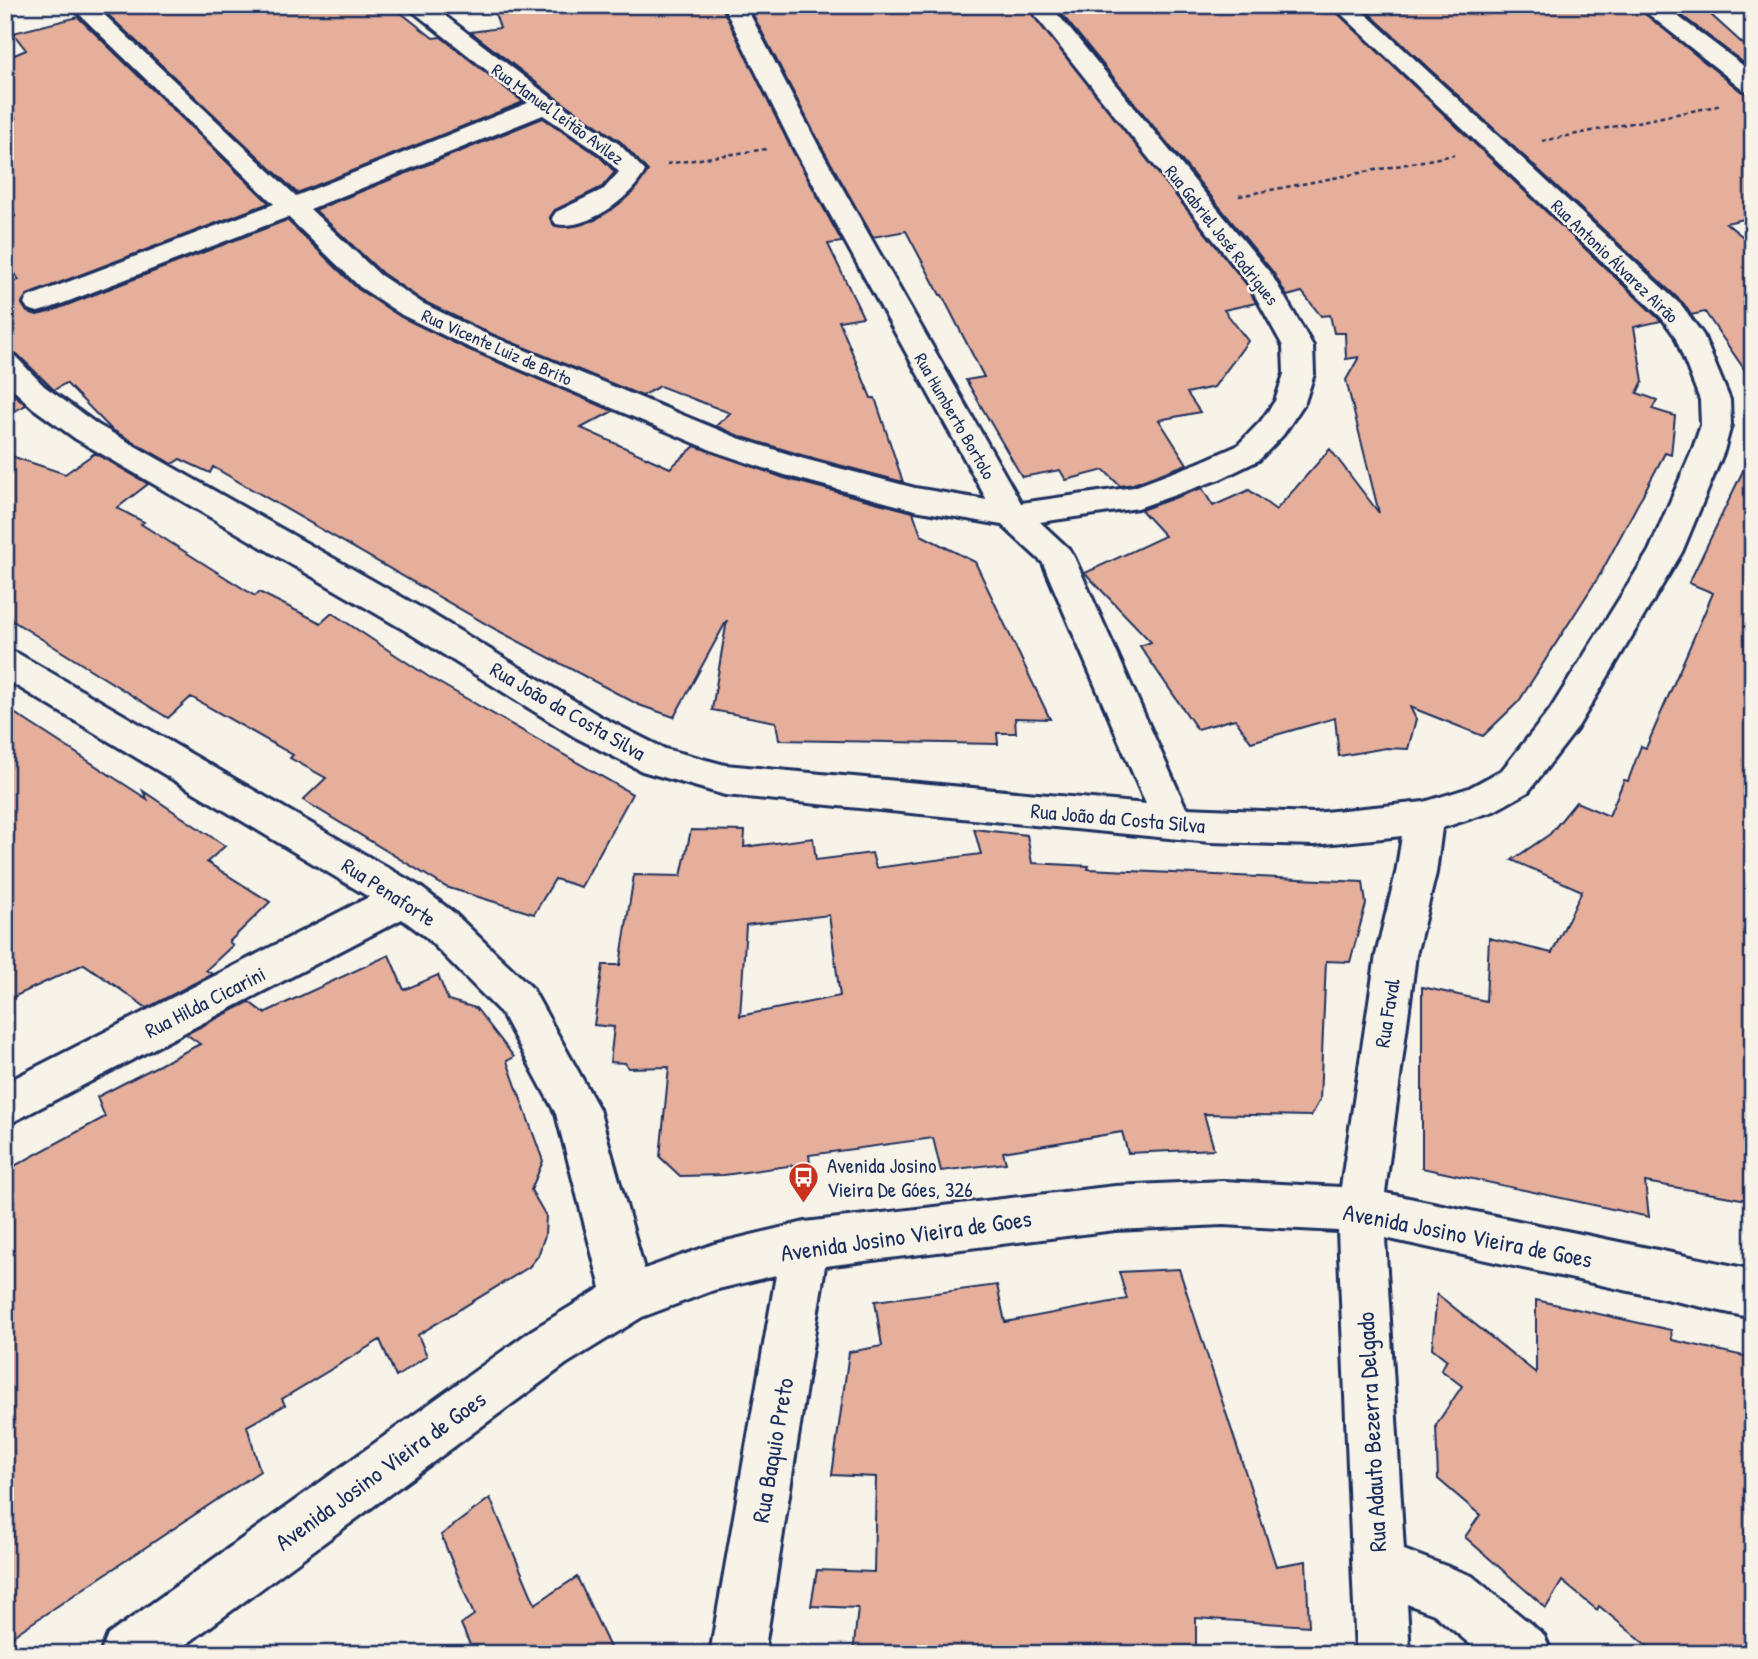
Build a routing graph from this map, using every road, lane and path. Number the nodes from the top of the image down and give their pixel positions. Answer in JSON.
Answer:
{"nodes":[{"id":1,"x":81,"y":5,"type":"edge"},
{"id":2,"x":416,"y":5,"type":"edge"},
{"id":3,"x":451,"y":5,"type":"edge"},
{"id":4,"x":734,"y":5,"type":"edge"},
{"id":5,"x":1038,"y":5,"type":"edge"},
{"id":6,"x":1343,"y":5,"type":"edge"},
{"id":7,"x":1648,"y":5,"type":"edge"},
{"id":8,"x":456,"y":36,"type":"junction"},
{"id":9,"x":1753,"y":85,"type":"edge"},
{"id":10,"x":545,"y":105,"type":"junction"},
{"id":11,"x":1726,"y":105,"type":"dead end"},
{"id":12,"x":805,"y":145,"type":"junction"},
{"id":13,"x":1497,"y":147,"type":"junction"},
{"id":14,"x":632,"y":170,"type":"junction"},
{"id":15,"x":1201,"y":205,"type":"junction"},
{"id":16,"x":292,"y":207,"type":"junction"},
{"id":17,"x":565,"y":218,"type":"dead end"},
{"id":18,"x":38,"y":303,"type":"dead end"},
{"id":19,"x":5,"y":363,"type":"edge"},
{"id":20,"x":1012,"y":515,"type":"junction"},
{"id":21,"x":5,"y":662,"type":"edge"},
{"id":22,"x":1424,"y":818,"type":"junction"},
{"id":23,"x":1173,"y":823,"type":"junction"},
{"id":24,"x":405,"y":898,"type":"junction"},
{"id":25,"x":5,"y":1106,"type":"edge"},
{"id":26,"x":1360,"y":1210,"type":"junction"},
{"id":27,"x":805,"y":1245,"type":"junction"},
{"id":28,"x":1753,"y":1294,"type":"edge"},
{"id":29,"x":628,"y":1299,"type":"junction"},
{"id":30,"x":1378,"y":1569,"type":"junction"},
{"id":31,"x":127,"y":1654,"type":"edge"},
{"id":32,"x":737,"y":1654,"type":"edge"},
{"id":33,"x":1383,"y":1654,"type":"edge"},
{"id":34,"x":1525,"y":1654,"type":"edge"}],
"edges":[{"from":1,"to":16,"type":"street","name":"Rua Vicente Luiz de Brito"},
{"from":2,"to":8,"type":"street","name":"Rua Manuel Leitão Avilez"},
{"from":3,"to":8,"type":"street"},
{"from":4,"to":12,"type":"street","name":"Rua Humberto Bortolo"},
{"from":5,"to":15,"type":"street","name":"Rua Gabriel José Rodrigues"},
{"from":6,"to":13,"type":"street","name":"Rua Antonio Álvarez Airão"},
{"from":7,"to":9,"type":"street"},
{"from":8,"to":10,"type":"street","name":"Rua Manuel Leitão Avilez"},
{"from":10,"to":14,"type":"street","name":"Rua Manuel Leitão Avilez"},
{"from":10,"to":16,"type":"street"},
{"from":11,"to":13,"type":"path"},
{"from":12,"to":14,"type":"path"},
{"from":12,"to":20,"type":"street","name":"Rua Humberto Bortolo"},
{"from":13,"to":15,"type":"path"},
{"from":13,"to":22,"type":"street","name":"Rua Antonio Álvarez Airão"},
{"from":14,"to":17,"type":"street","name":"Rua Manuel Leitão Avilez"},
{"from":15,"to":20,"type":"street","name":"Rua Gabriel José Rodrigues"},
{"from":16,"to":18,"type":"street"},
{"from":16,"to":20,"type":"street","name":"Rua Vicente Luiz de Brito"},
{"from":19,"to":23,"type":"street","name":"Rua João da Costa Silva"},
{"from":20,"to":23,"type":"street","name":"Rua Humberto Bortolo"},
{"from":21,"to":24,"type":"street","name":"Rua Penaforte"},
{"from":22,"to":23,"type":"street","name":"Rua João da Costa Silva"},
{"from":22,"to":26,"type":"street","name":"Rua Faval"},
{"from":24,"to":25,"type":"street","name":"Rua Hilda Cicarini"},
{"from":24,"to":29,"type":"street","name":"Rua Penaforte"},
{"from":26,"to":27,"type":"street","name":"Avenida Josino Vieira de Goes"},
{"from":26,"to":28,"type":"street","name":"Avenida Josino Vieira de Goes"},
{"from":26,"to":30,"type":"street","name":"Rua Adauto Bezerra Delgado"},
{"from":27,"to":29,"type":"street","name":"Avenida Josino Vieira de Goes"},
{"from":27,"to":32,"type":"street","name":"Rua Baquio Preto"},
{"from":29,"to":31,"type":"street","name":"Avenida Josino Vieira de Goes"},
{"from":30,"to":33,"type":"street","name":"Rua Adauto Bezerra Delgado"},
{"from":30,"to":34,"type":"street"}]}
